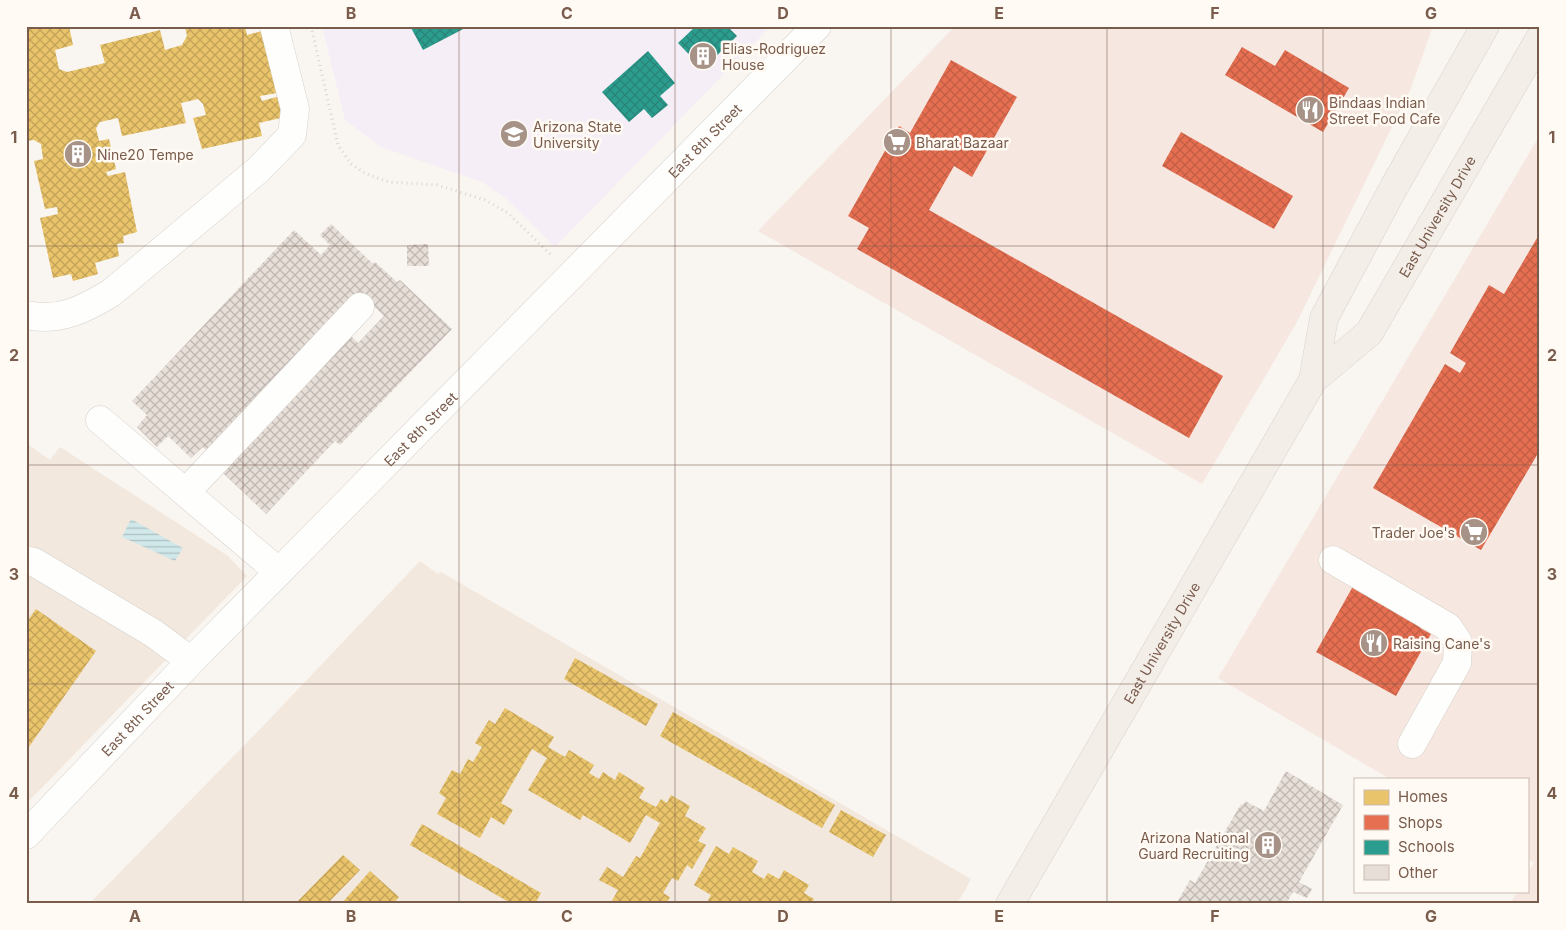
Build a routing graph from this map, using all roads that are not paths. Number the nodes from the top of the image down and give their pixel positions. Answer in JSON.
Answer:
{"nodes":[{"id":1,"x":274,"y":26,"type":"edge"},
{"id":2,"x":817,"y":26,"type":"edge"},
{"id":3,"x":1485,"y":26,"type":"edge"},
{"id":4,"x":1540,"y":38,"type":"edge"},
{"id":5,"x":360,"y":307,"type":"dead end"},
{"id":6,"x":26,"y":316,"type":"edge"},
{"id":7,"x":1313,"y":380,"type":"junction"},
{"id":8,"x":100,"y":420,"type":"dead end"},
{"id":9,"x":186,"y":492,"type":"junction"},
{"id":10,"x":26,"y":560,"type":"edge"},
{"id":11,"x":1333,"y":560,"type":"dead end"},
{"id":12,"x":279,"y":572,"type":"junction"},
{"id":13,"x":191,"y":661,"type":"junction"},
{"id":14,"x":1412,"y":744,"type":"dead end"},
{"id":15,"x":26,"y":835,"type":"edge"},
{"id":16,"x":1010,"y":904,"type":"edge"}],
"edges":[{"from":1,"to":6,"type":"street"},
{"from":2,"to":12,"type":"street","name":"East 8th Street"},
{"from":3,"to":7,"type":"main road","name":"East University Drive"},
{"from":4,"to":7,"type":"main road","name":"East University Drive"},
{"from":5,"to":9,"type":"street"},
{"from":7,"to":16,"type":"main road","name":"East University Drive"},
{"from":8,"to":9,"type":"street"},
{"from":9,"to":12,"type":"street"},
{"from":10,"to":13,"type":"street"},
{"from":11,"to":14,"type":"street"},
{"from":12,"to":13,"type":"street","name":"East 8th Street"},
{"from":13,"to":15,"type":"street","name":"East 8th Street"}]}
